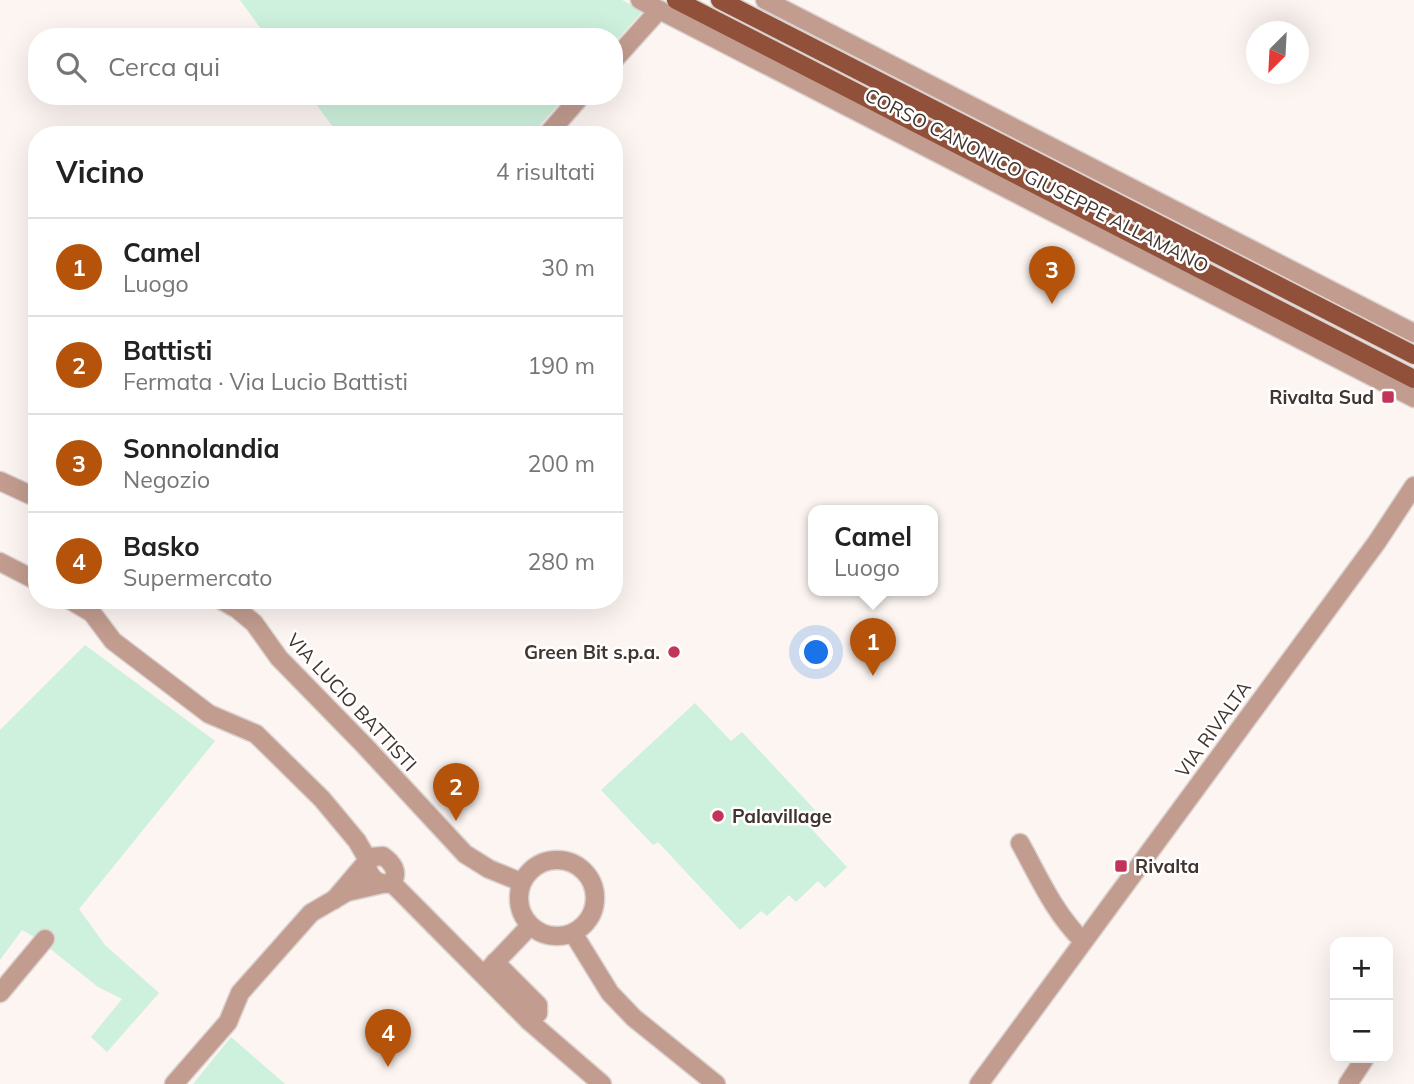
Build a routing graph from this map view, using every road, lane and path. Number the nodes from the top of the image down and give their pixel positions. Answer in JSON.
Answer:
{"nodes":[{"id":1,"x":640,"y":0,"type":"edge"},
{"id":2,"x":676,"y":0,"type":"edge"},
{"id":3,"x":720,"y":0,"type":"edge"},
{"id":4,"x":765,"y":0,"type":"edge"},
{"id":5,"x":659,"y":10,"type":"junction"},
{"id":6,"x":623,"y":50,"type":"edge"},
{"id":7,"x":574,"y":105,"type":"edge"},
{"id":8,"x":555,"y":126,"type":"edge"},
{"id":9,"x":1414,"y":332,"type":"edge"},
{"id":10,"x":1414,"y":355,"type":"edge"},
{"id":11,"x":1414,"y":379,"type":"edge"},
{"id":12,"x":1414,"y":398,"type":"edge"},
{"id":13,"x":0,"y":481,"type":"edge"},
{"id":14,"x":1414,"y":486,"type":"edge"},
{"id":15,"x":28,"y":494,"type":"edge"},
{"id":16,"x":1414,"y":511,"type":"edge"},
{"id":17,"x":1377,"y":542,"type":"junction"},
{"id":18,"x":0,"y":562,"type":"edge"},
{"id":19,"x":28,"y":577,"type":"edge"},
{"id":20,"x":85,"y":609,"type":"edge"},
{"id":21,"x":237,"y":609,"type":"edge"},
{"id":22,"x":252,"y":609,"type":"edge"},
{"id":23,"x":254,"y":623,"type":"junction"},
{"id":24,"x":1020,"y":843,"type":"dead end"},
{"id":25,"x":368,"y":860,"type":"junction"},
{"id":26,"x":521,"y":882,"type":"junction"},
{"id":27,"x":387,"y":883,"type":"junction"},
{"id":28,"x":334,"y":900,"type":"junction"},
{"id":29,"x":530,"y":926,"type":"junction"},
{"id":30,"x":573,"y":933,"type":"junction"},
{"id":31,"x":45,"y":939,"type":"dead end"},
{"id":32,"x":1083,"y":941,"type":"junction"},
{"id":33,"x":489,"y":969,"type":"junction"},
{"id":34,"x":0,"y":993,"type":"edge"},
{"id":35,"x":1362,"y":1063,"type":"edge"},
{"id":36,"x":174,"y":1084,"type":"edge"},
{"id":37,"x":602,"y":1084,"type":"edge"},
{"id":38,"x":716,"y":1084,"type":"edge"},
{"id":39,"x":979,"y":1084,"type":"edge"},
{"id":40,"x":1348,"y":1084,"type":"edge"}],
"edges":[{"from":1,"to":5,"type":"street","name":"CORSO CANONICO GIUSEPPE ALLAMANO"},
{"from":2,"to":11,"type":"main road","name":"CORSO CANONICO GIUSEPPE ALLAMANO"},
{"from":3,"to":10,"type":"main road","name":"CORSO CANONICO GIUSEPPE ALLAMANO"},
{"from":4,"to":9,"type":"street","name":"CORSO CANONICO GIUSEPPE ALLAMANO"},
{"from":5,"to":6,"type":"street"},
{"from":5,"to":12,"type":"street","name":"CORSO CANONICO GIUSEPPE ALLAMANO"},
{"from":7,"to":8,"type":"street"},
{"from":13,"to":15,"type":"street"},
{"from":14,"to":17,"type":"street","name":"VIA RIVALTA"},
{"from":16,"to":17,"type":"street","name":"VIA RIVALTA"},
{"from":17,"to":32,"type":"street","name":"VIA RIVALTA"},
{"from":18,"to":19,"type":"street"},
{"from":20,"to":25,"type":"street"},
{"from":21,"to":23,"type":"street","name":"VIA LUCIO BATTISTI"},
{"from":22,"to":23,"type":"street","name":"VIA LUCIO BATTISTI"},
{"from":23,"to":26,"type":"street","name":"VIA LUCIO BATTISTI"},
{"from":24,"to":32,"type":"street"},
{"from":25,"to":27,"type":"street"},
{"from":25,"to":28,"type":"street"},
{"from":26,"to":29,"type":"street"},
{"from":26,"to":30,"type":"street"},
{"from":27,"to":28,"type":"street"},
{"from":27,"to":33,"type":"street"},
{"from":28,"to":36,"type":"street"},
{"from":29,"to":30,"type":"street"},
{"from":29,"to":33,"type":"street"},
{"from":30,"to":38,"type":"street"},
{"from":31,"to":34,"type":"street"},
{"from":32,"to":39,"type":"street","name":"VIA RIVALTA"},
{"from":33,"to":37,"type":"street"},
{"from":35,"to":40,"type":"street"}]}
